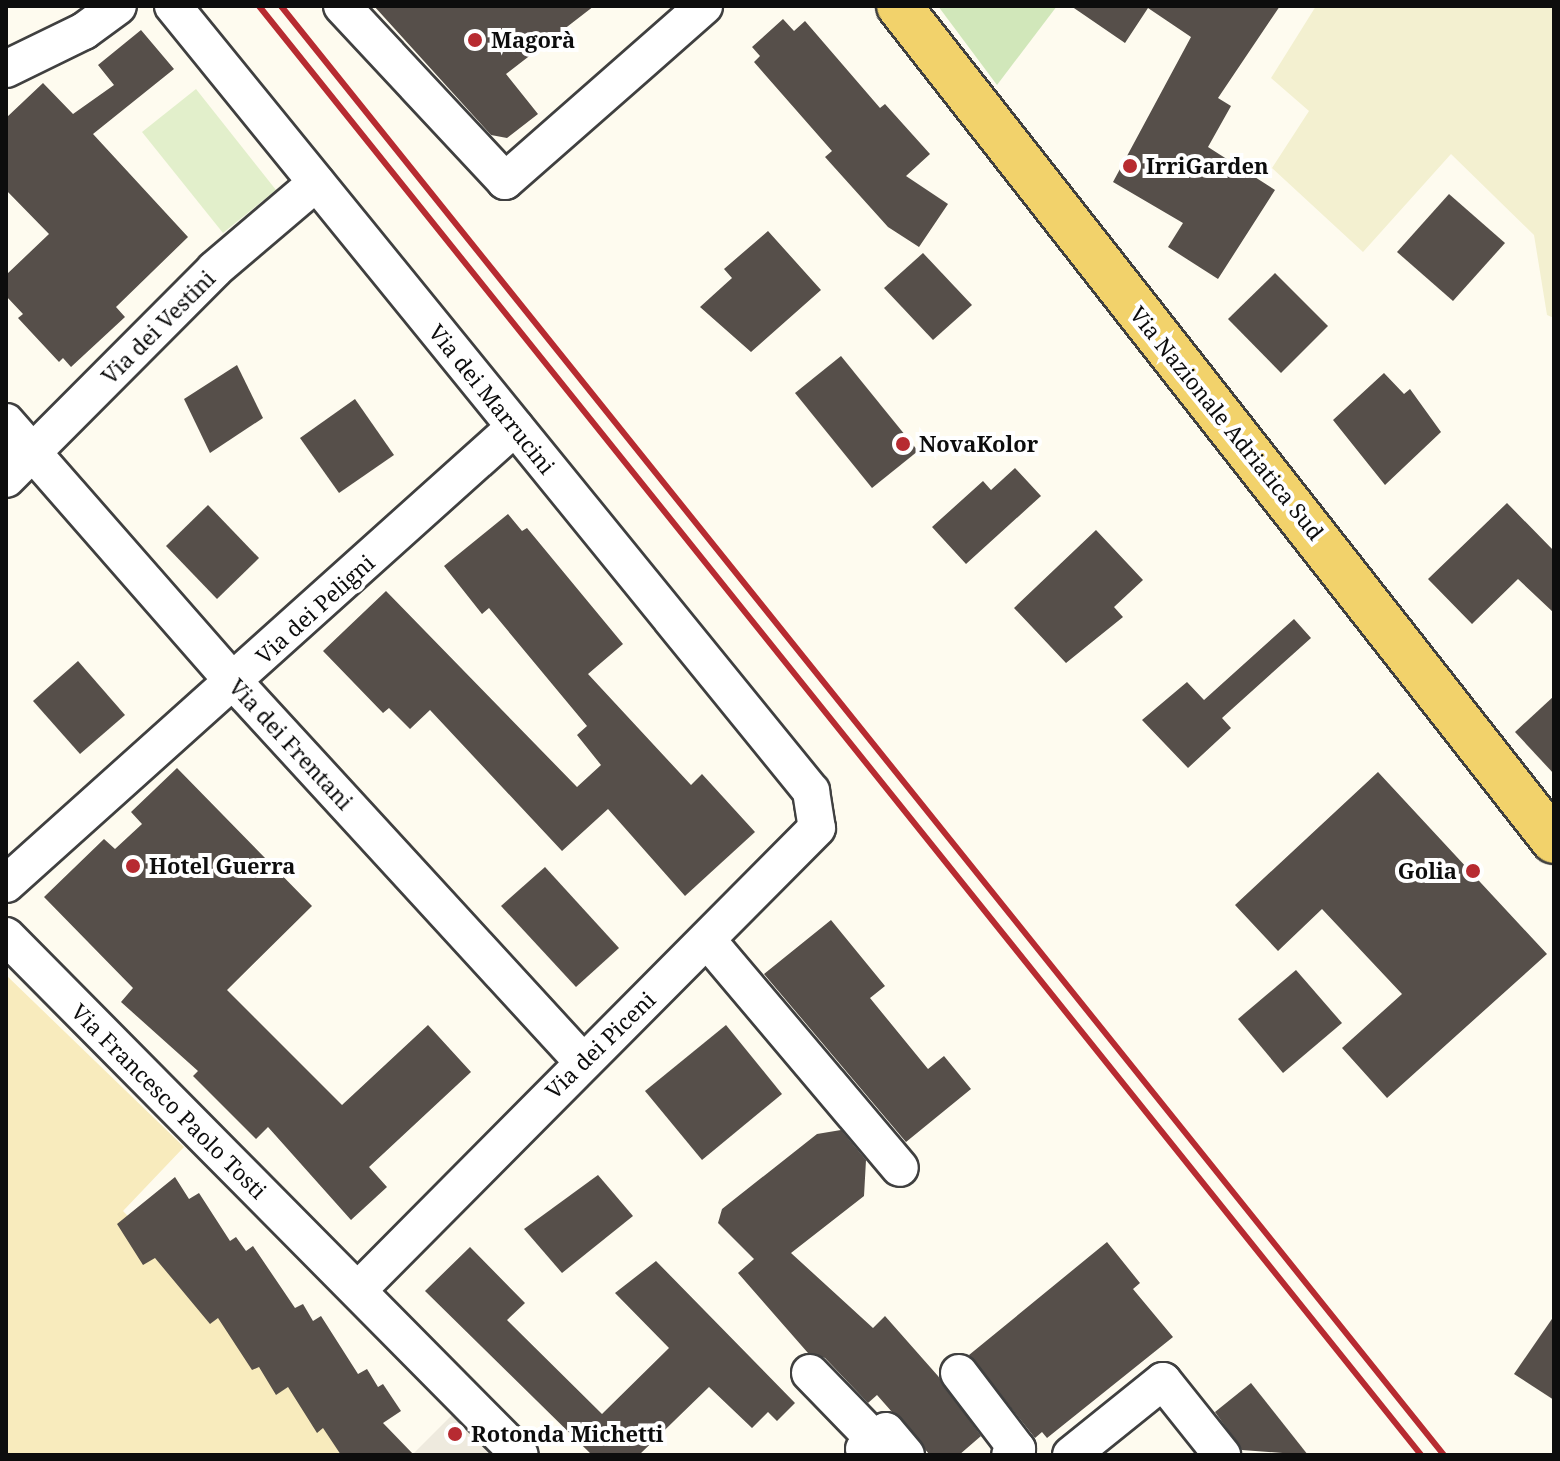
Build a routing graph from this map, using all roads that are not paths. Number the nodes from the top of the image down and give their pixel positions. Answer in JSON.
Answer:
{"nodes":[{"id":1,"x":118,"y":6,"type":"edge"},
{"id":2,"x":173,"y":6,"type":"edge"},
{"id":3,"x":342,"y":6,"type":"edge"},
{"id":4,"x":704,"y":6,"type":"edge"},
{"id":5,"x":899,"y":6,"type":"edge"},
{"id":6,"x":6,"y":69,"type":"edge"},
{"id":7,"x":316,"y":183,"type":"junction"},
{"id":8,"x":6,"y":422,"type":"edge"},
{"id":9,"x":515,"y":427,"type":"junction"},
{"id":10,"x":32,"y":453,"type":"junction"},
{"id":11,"x":6,"y":479,"type":"edge"},
{"id":12,"x":234,"y":682,"type":"junction"},
{"id":13,"x":811,"y":791,"type":"joint"},
{"id":14,"x":1554,"y":841,"type":"edge"},
{"id":15,"x":6,"y":884,"type":"edge"},
{"id":16,"x":6,"y":936,"type":"edge"},
{"id":17,"x":708,"y":941,"type":"junction"},
{"id":18,"x":582,"y":1061,"type":"junction"},
{"id":19,"x":900,"y":1168,"type":"dead end"},
{"id":20,"x":345,"y":1278,"type":"junction"},
{"id":21,"x":810,"y":1373,"type":"dead end"},
{"id":22,"x":959,"y":1373,"type":"dead end"},
{"id":23,"x":879,"y":1450,"type":"edge"},
{"id":24,"x":520,"y":1455,"type":"edge"},
{"id":25,"x":1010,"y":1455,"type":"edge"},
{"id":26,"x":1071,"y":1455,"type":"edge"},
{"id":27,"x":1222,"y":1455,"type":"edge"}],
"edges":[{"from":1,"to":6,"type":"street"},
{"from":2,"to":7,"type":"street","name":"Via dei Marrucini"},
{"from":3,"to":4,"type":"street"},
{"from":5,"to":14,"type":"main road","name":"Via Nazionale Adriatica Sud"},
{"from":7,"to":9,"type":"street","name":"Via dei Marrucini"},
{"from":7,"to":10,"type":"street","name":"Via dei Vestini"},
{"from":8,"to":10,"type":"street","name":"Via dei Frentani"},
{"from":9,"to":12,"type":"street","name":"Via dei Peligni"},
{"from":9,"to":13,"type":"street","name":"Via dei Marrucini"},
{"from":10,"to":11,"type":"street","name":"Via dei Vestini"},
{"from":10,"to":12,"type":"street","name":"Via dei Frentani"},
{"from":12,"to":15,"type":"street","name":"Via dei Peligni"},
{"from":12,"to":18,"type":"street","name":"Via dei Frentani"},
{"from":13,"to":17,"type":"street","name":"Via dei Piceni"},
{"from":16,"to":20,"type":"street","name":"Via Francesco Paolo Tosti"},
{"from":17,"to":18,"type":"street","name":"Via dei Piceni"},
{"from":17,"to":19,"type":"street"},
{"from":18,"to":20,"type":"street","name":"Via dei Piceni"},
{"from":20,"to":24,"type":"street","name":"Via Francesco Paolo Tosti"},
{"from":21,"to":23,"type":"street"},
{"from":22,"to":25,"type":"street"},
{"from":26,"to":27,"type":"street"}]}
